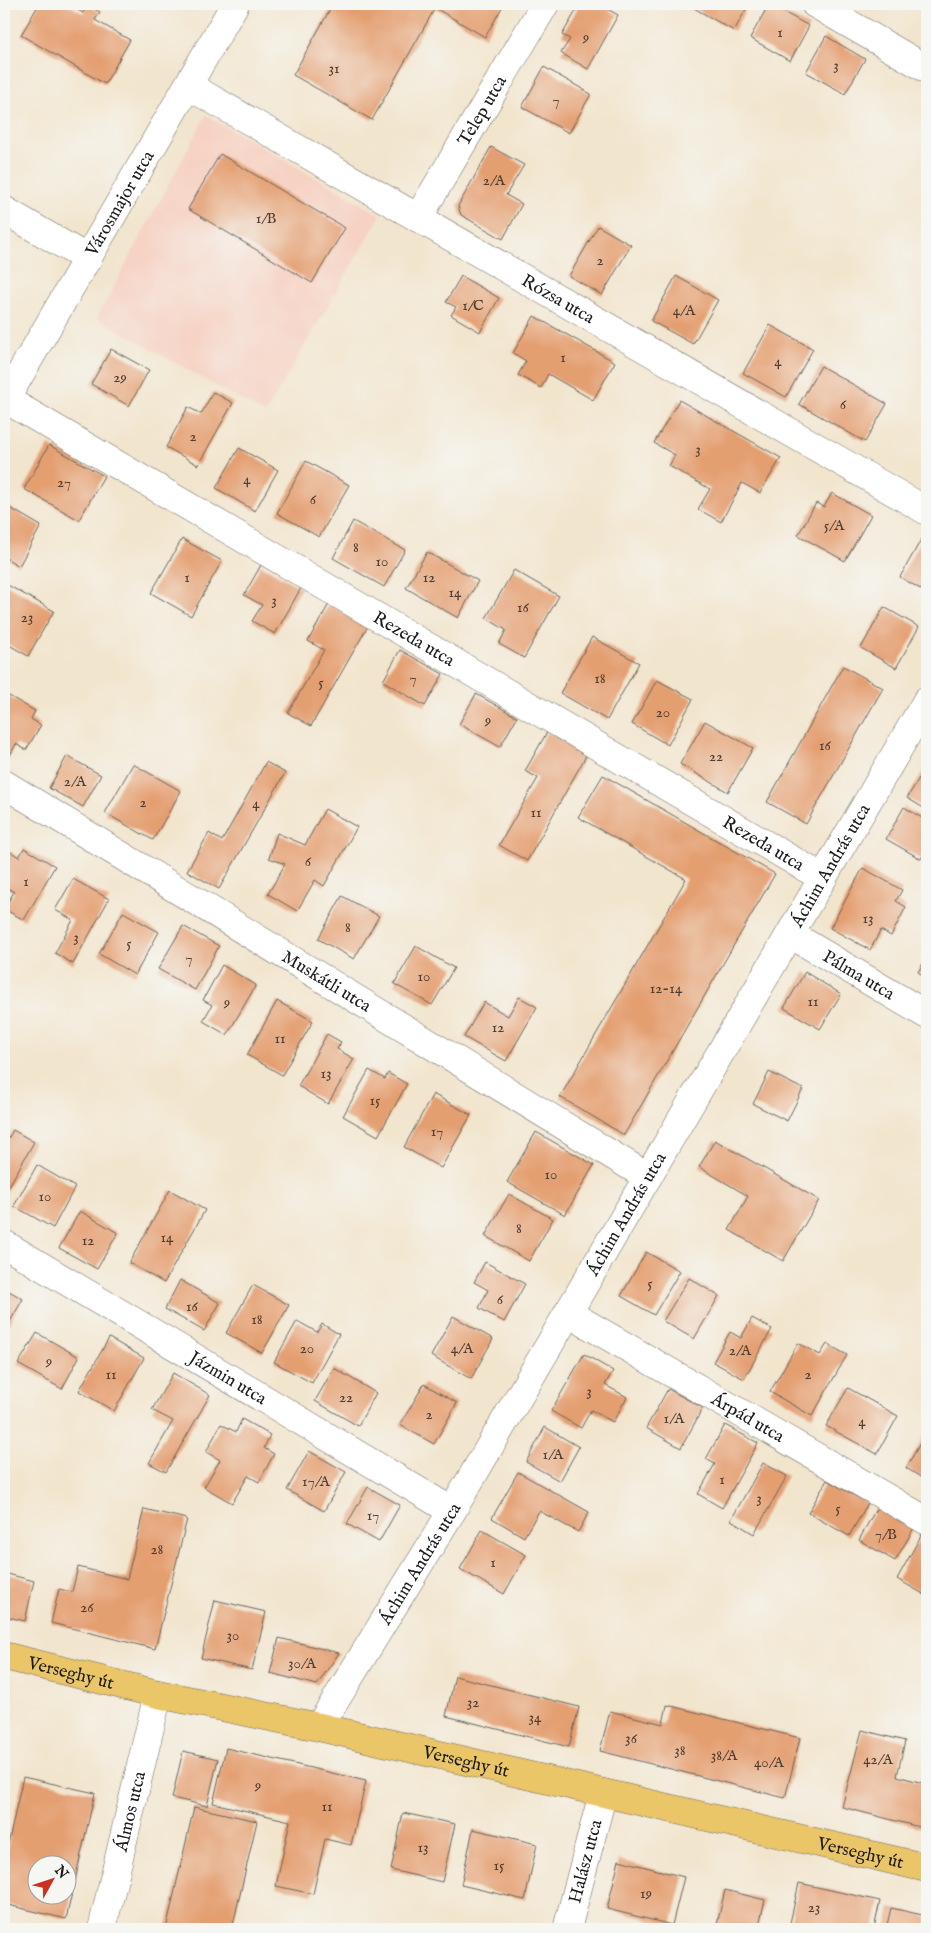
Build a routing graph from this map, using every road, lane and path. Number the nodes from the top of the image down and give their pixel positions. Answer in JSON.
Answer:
{"nodes":[{"id":1,"x":235,"y":4,"type":"edge"},
{"id":2,"x":545,"y":4,"type":"edge"},
{"id":3,"x":815,"y":4,"type":"edge"},
{"id":4,"x":927,"y":68,"type":"edge"},
{"id":5,"x":189,"y":86,"type":"junction"},
{"id":6,"x":4,"y":210,"type":"edge"},
{"id":7,"x":418,"y":218,"type":"junction"},
{"id":8,"x":88,"y":259,"type":"junction"},
{"id":9,"x":5,"y":401,"type":"edge"},
{"id":10,"x":927,"y":511,"type":"edge"},
{"id":11,"x":927,"y":700,"type":"edge"},
{"id":12,"x":4,"y":784,"type":"edge"},
{"id":13,"x":823,"y":878,"type":"junction"},
{"id":14,"x":790,"y":934,"type":"junction"},
{"id":15,"x":927,"y":1015,"type":"edge"},
{"id":16,"x":648,"y":1177,"type":"junction"},
{"id":17,"x":4,"y":1244,"type":"edge"},
{"id":18,"x":568,"y":1313,"type":"junction"},
{"id":19,"x":452,"y":1511,"type":"junction"},
{"id":20,"x":927,"y":1521,"type":"edge"},
{"id":21,"x":4,"y":1656,"type":"edge"},
{"id":22,"x":158,"y":1694,"type":"junction"},
{"id":23,"x":319,"y":1726,"type":"junction"},
{"id":24,"x":603,"y":1793,"type":"junction"},
{"id":25,"x":927,"y":1868,"type":"edge"},
{"id":26,"x":102,"y":1929,"type":"edge"},
{"id":27,"x":567,"y":1929,"type":"edge"}],
"edges":[{"from":1,"to":5,"type":"street","name":"Városmajor utca"},
{"from":2,"to":7,"type":"street","name":"Telep utca"},
{"from":3,"to":4,"type":"street"},
{"from":5,"to":7,"type":"street","name":"Rózsa utca"},
{"from":5,"to":8,"type":"street","name":"Városmajor utca"},
{"from":6,"to":8,"type":"street"},
{"from":7,"to":10,"type":"street","name":"Rózsa utca"},
{"from":8,"to":9,"type":"street","name":"Városmajor utca"},
{"from":9,"to":13,"type":"street","name":"Rezeda utca"},
{"from":11,"to":13,"type":"street","name":"Áchim András utca"},
{"from":12,"to":16,"type":"street","name":"Muskátli utca"},
{"from":13,"to":14,"type":"street","name":"Áchim András utca"},
{"from":14,"to":15,"type":"street","name":"Pálma utca"},
{"from":14,"to":16,"type":"street","name":"Áchim András utca"},
{"from":16,"to":18,"type":"street","name":"Áchim András utca"},
{"from":17,"to":19,"type":"street","name":"Jázmin utca"},
{"from":18,"to":19,"type":"street","name":"Áchim András utca"},
{"from":18,"to":20,"type":"street","name":"Árpád utca"},
{"from":19,"to":23,"type":"street","name":"Áchim András utca"},
{"from":21,"to":22,"type":"main road","name":"Verseghy út"},
{"from":22,"to":23,"type":"main road","name":"Verseghy út"},
{"from":22,"to":26,"type":"street","name":"Álmos utca"},
{"from":23,"to":24,"type":"main road","name":"Verseghy út"},
{"from":24,"to":25,"type":"main road","name":"Verseghy út"},
{"from":24,"to":27,"type":"street","name":"Halász utca"}]}
